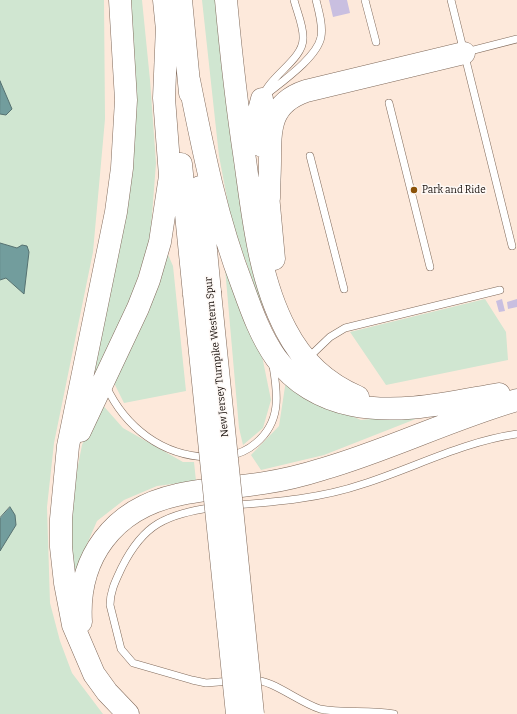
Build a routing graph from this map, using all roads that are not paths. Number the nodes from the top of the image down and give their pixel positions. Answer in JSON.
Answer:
{"nodes":[{"id":1,"x":120,"y":0,"type":"edge"},
{"id":2,"x":164,"y":0,"type":"edge"},
{"id":3,"x":181,"y":0,"type":"edge"},
{"id":4,"x":226,"y":0,"type":"edge"},
{"id":5,"x":294,"y":0,"type":"edge"},
{"id":6,"x":316,"y":0,"type":"edge"},
{"id":7,"x":365,"y":0,"type":"edge"},
{"id":8,"x":451,"y":0,"type":"edge"},
{"id":9,"x":167,"y":26,"type":"junction"},
{"id":10,"x":517,"y":39,"type":"edge"},
{"id":11,"x":376,"y":42,"type":"dead end"},
{"id":12,"x":464,"y":53,"type":"junction"},
{"id":13,"x":189,"y":80,"type":"junction"},
{"id":14,"x":262,"y":98,"type":"junction"},
{"id":15,"x":389,"y":103,"type":"dead end"},
{"id":16,"x":310,"y":156,"type":"dead end"},
{"id":17,"x":269,"y":198,"type":"junction"},
{"id":18,"x":512,"y":246,"type":"dead end"},
{"id":19,"x":430,"y":267,"type":"dead end"},
{"id":20,"x":344,"y":289,"type":"dead end"},
{"id":21,"x":500,"y":290,"type":"dead end"},
{"id":22,"x":202,"y":293,"type":"junction"},
{"id":23,"x":275,"y":302,"type":"junction"},
{"id":24,"x":270,"y":350,"type":"junction"},
{"id":25,"x":306,"y":359,"type":"junction"},
{"id":26,"x":103,"y":380,"type":"junction"},
{"id":27,"x":517,"y":391,"type":"edge"},
{"id":28,"x":517,"y":400,"type":"edge"},
{"id":29,"x":387,"y":408,"type":"junction"},
{"id":30,"x":517,"y":434,"type":"edge"},
{"id":31,"x":64,"y":491,"type":"junction"},
{"id":32,"x":85,"y":651,"type":"junction"},
{"id":33,"x":128,"y":714,"type":"edge"},
{"id":34,"x":236,"y":714,"type":"edge"},
{"id":35,"x":253,"y":714,"type":"edge"},
{"id":36,"x":394,"y":714,"type":"edge"}],
"edges":[{"from":1,"to":31,"type":"highway"},
{"from":2,"to":9,"type":"highway","name":"New Jersey Turnpike Western Spur"},
{"from":3,"to":13,"type":"highway","name":"New Jersey Turnpike Western Spur"},
{"from":4,"to":23,"type":"highway"},
{"from":5,"to":14,"type":"lane"},
{"from":6,"to":14,"type":"lane"},
{"from":7,"to":11,"type":"lane"},
{"from":8,"to":12,"type":"lane"},
{"from":9,"to":22,"type":"highway","name":"New Jersey Turnpike Western Spur"},
{"from":9,"to":26,"type":"highway"},
{"from":10,"to":12,"type":"lane"},
{"from":12,"to":17,"type":"highway"},
{"from":12,"to":18,"type":"lane"},
{"from":13,"to":22,"type":"highway","name":"New Jersey Turnpike Western Spur"},
{"from":13,"to":24,"type":"highway"},
{"from":14,"to":17,"type":"highway"},
{"from":15,"to":19,"type":"lane"},
{"from":16,"to":20,"type":"lane"},
{"from":17,"to":23,"type":"highway"},
{"from":21,"to":25,"type":"lane"},
{"from":22,"to":34,"type":"highway","name":"New Jersey Turnpike Western Spur","bridge":true},
{"from":22,"to":35,"type":"highway","name":"New Jersey Turnpike Western Spur","bridge":true},
{"from":23,"to":25,"type":"highway"},
{"from":24,"to":26,"type":"lane"},
{"from":24,"to":29,"type":"highway"},
{"from":25,"to":29,"type":"highway"},
{"from":26,"to":31,"type":"highway"},
{"from":27,"to":29,"type":"highway"},
{"from":28,"to":32,"type":"highway"},
{"from":30,"to":36,"type":"lane"},
{"from":31,"to":32,"type":"highway"},
{"from":32,"to":33,"type":"highway"}]}
